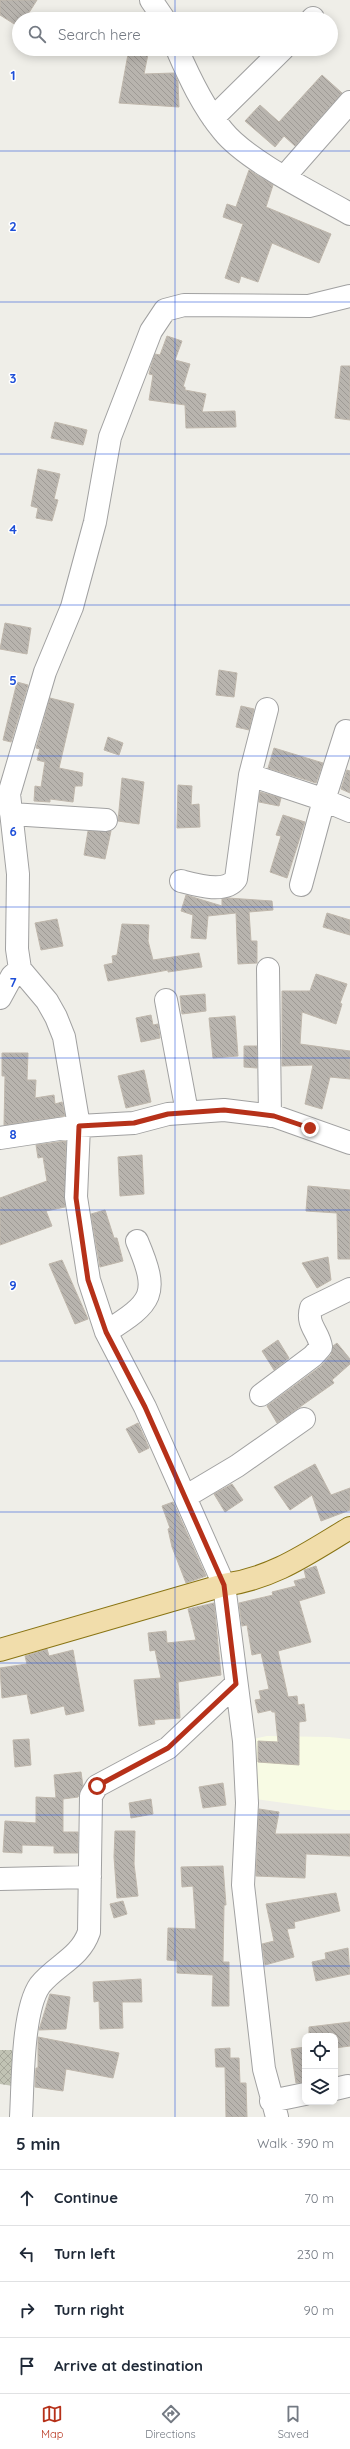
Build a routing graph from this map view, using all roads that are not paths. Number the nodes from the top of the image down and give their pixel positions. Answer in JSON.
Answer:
{"nodes":[{"id":1,"x":150,"y":0,"type":"edge"},
{"id":2,"x":159,"y":12,"type":"edge"},
{"id":3,"x":180,"y":56,"type":"edge"},
{"id":4,"x":276,"y":56,"type":"edge"},
{"id":5,"x":350,"y":102,"type":"edge"},
{"id":6,"x":213,"y":118,"type":"junction"},
{"id":7,"x":285,"y":176,"type":"junction"},
{"id":8,"x":350,"y":214,"type":"edge"},
{"id":9,"x":350,"y":296,"type":"edge"},
{"id":10,"x":267,"y":709,"type":"dead end"},
{"id":11,"x":346,"y":731,"type":"dead end"},
{"id":12,"x":250,"y":775,"type":"junction"},
{"id":13,"x":7,"y":799,"type":"edge"},
{"id":14,"x":324,"y":800,"type":"junction"},
{"id":15,"x":350,"y":811,"type":"edge"},
{"id":16,"x":106,"y":820,"type":"dead end"},
{"id":17,"x":181,"y":881,"type":"dead end"},
{"id":18,"x":301,"y":885,"type":"dead end"},
{"id":19,"x":12,"y":953,"type":"edge"},
{"id":20,"x":268,"y":969,"type":"dead end"},
{"id":21,"x":0,"y":998,"type":"edge"},
{"id":22,"x":166,"y":1000,"type":"dead end"},
{"id":23,"x":187,"y":1112,"type":"junction"},
{"id":24,"x":270,"y":1116,"type":"junction"},
{"id":25,"x":79,"y":1126,"type":"junction"},
{"id":26,"x":0,"y":1138,"type":"edge"},
{"id":27,"x":350,"y":1143,"type":"edge"},
{"id":28,"x":137,"y":1240,"type":"dead end"},
{"id":29,"x":350,"y":1289,"type":"edge"},
{"id":30,"x":106,"y":1332,"type":"junction"},
{"id":31,"x":261,"y":1395,"type":"dead end"},
{"id":32,"x":304,"y":1418,"type":"dead end"},
{"id":33,"x":185,"y":1497,"type":"junction"},
{"id":34,"x":350,"y":1528,"type":"edge"},
{"id":35,"x":224,"y":1585,"type":"junction"},
{"id":36,"x":0,"y":1650,"type":"edge"},
{"id":37,"x":236,"y":1684,"type":"junction"},
{"id":38,"x":90,"y":1877,"type":"junction"},
{"id":39,"x":0,"y":1879,"type":"edge"},
{"id":40,"x":302,"y":2095,"type":"edge"},
{"id":41,"x":274,"y":2109,"type":"edge"},
{"id":42,"x":21,"y":2117,"type":"edge"}],
"edges":[{"from":1,"to":2,"type":"street"},
{"from":3,"to":6,"type":"street"},
{"from":4,"to":6,"type":"street"},
{"from":5,"to":7,"type":"street"},
{"from":6,"to":7,"type":"street"},
{"from":7,"to":8,"type":"street"},
{"from":9,"to":13,"type":"street"},
{"from":10,"to":12,"type":"street"},
{"from":11,"to":14,"type":"street"},
{"from":12,"to":14,"type":"street"},
{"from":12,"to":17,"type":"street"},
{"from":13,"to":16,"type":"street"},
{"from":13,"to":19,"type":"street"},
{"from":14,"to":15,"type":"street"},
{"from":14,"to":18,"type":"street"},
{"from":19,"to":21,"type":"street"},
{"from":19,"to":25,"type":"street"},
{"from":20,"to":24,"type":"street"},
{"from":22,"to":23,"type":"street"},
{"from":23,"to":24,"type":"street"},
{"from":23,"to":25,"type":"street"},
{"from":24,"to":27,"type":"street"},
{"from":25,"to":26,"type":"street"},
{"from":25,"to":30,"type":"street"},
{"from":28,"to":30,"type":"street"},
{"from":29,"to":31,"type":"street"},
{"from":30,"to":33,"type":"street"},
{"from":32,"to":33,"type":"street"},
{"from":33,"to":35,"type":"street"},
{"from":34,"to":35,"type":"main road"},
{"from":35,"to":36,"type":"main road"},
{"from":35,"to":37,"type":"street"},
{"from":37,"to":38,"type":"street"},
{"from":37,"to":41,"type":"street"},
{"from":38,"to":39,"type":"street"},
{"from":38,"to":42,"type":"street"},
{"from":40,"to":41,"type":"street"}]}
